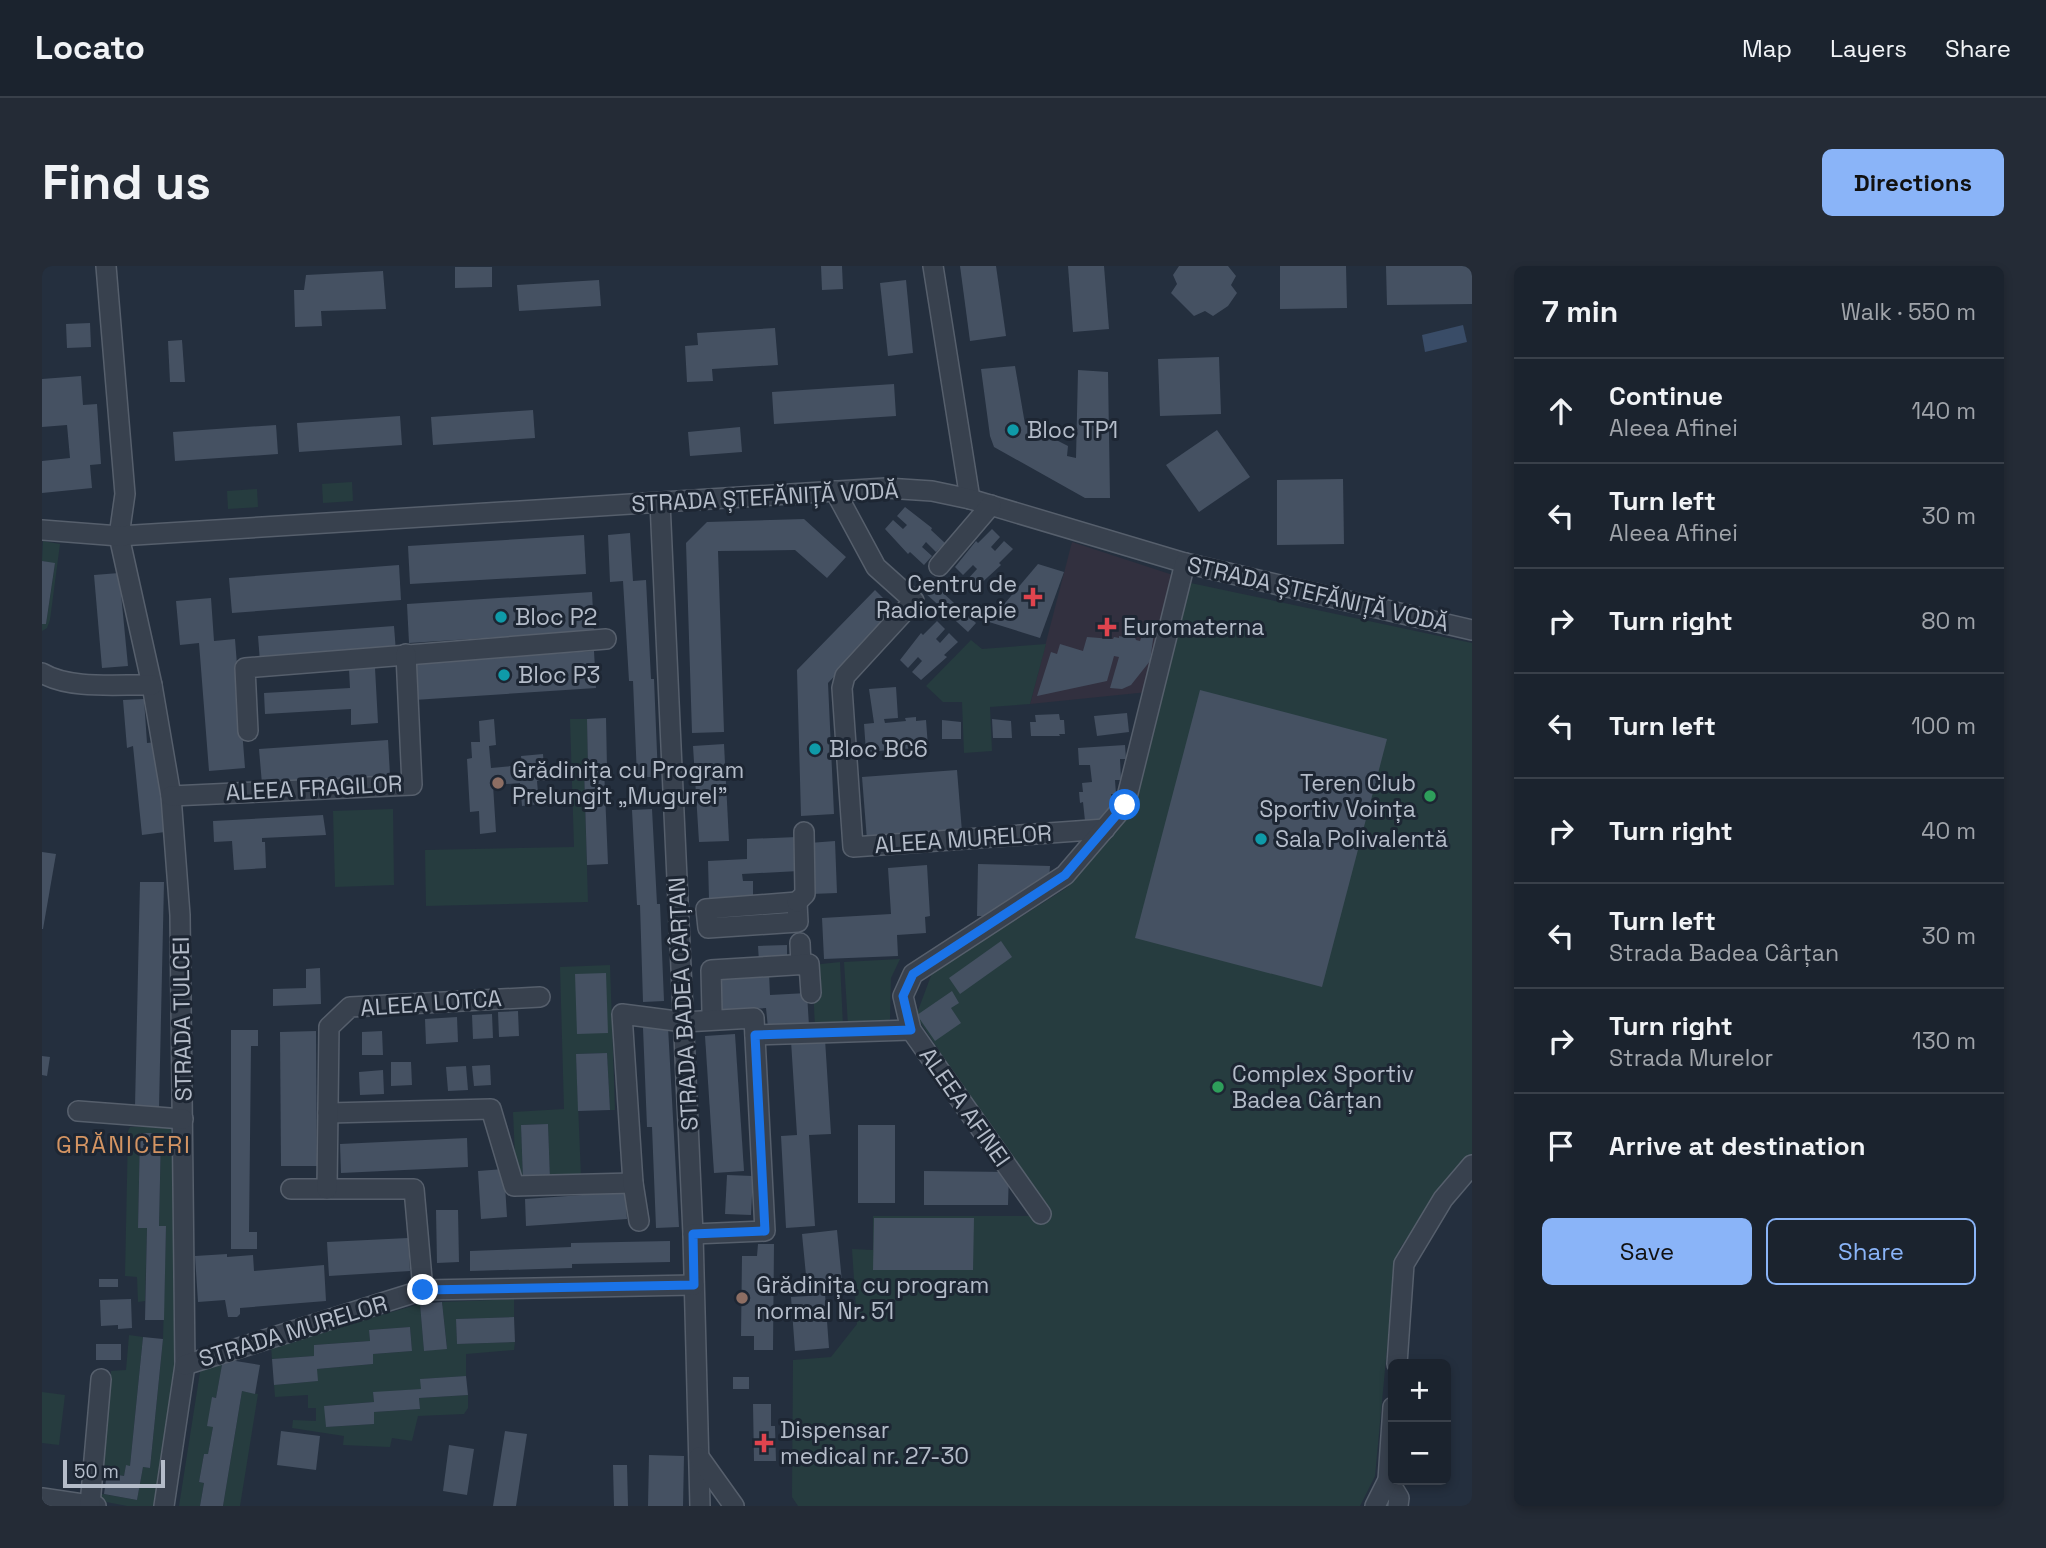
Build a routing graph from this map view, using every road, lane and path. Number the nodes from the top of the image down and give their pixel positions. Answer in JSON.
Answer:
{"nodes":[{"id":1,"x":106,"y":266,"type":"edge"},
{"id":2,"x":933,"y":266,"type":"edge"},
{"id":3,"x":835,"y":491,"type":"junction"},
{"id":4,"x":970,"y":499,"type":"junction"},
{"id":5,"x":660,"y":502,"type":"junction"},
{"id":6,"x":991,"y":505,"type":"junction"},
{"id":7,"x":42,"y":530,"type":"edge"},
{"id":8,"x":118,"y":536,"type":"junction"},
{"id":9,"x":1185,"y":563,"type":"junction"},
{"id":10,"x":939,"y":566,"type":"dead end"},
{"id":11,"x":1472,"y":630,"type":"edge"},
{"id":12,"x":606,"y":639,"type":"dead end"},
{"id":13,"x":406,"y":654,"type":"junction"},
{"id":14,"x":42,"y":673,"type":"edge"},
{"id":15,"x":152,"y":685,"type":"junction"},
{"id":16,"x":248,"y":731,"type":"dead end"},
{"id":17,"x":171,"y":796,"type":"junction"},
{"id":18,"x":1105,"y":829,"type":"junction"},
{"id":19,"x":804,"y":832,"type":"dead end"},
{"id":20,"x":734,"y":917,"type":"dead end"},
{"id":21,"x":707,"y":958,"type":"junction"},
{"id":22,"x":802,"y":965,"type":"junction"},
{"id":23,"x":811,"y":993,"type":"dead end"},
{"id":24,"x":540,"y":997,"type":"dead end"},
{"id":25,"x":712,"y":1012,"type":"dead end"},
{"id":26,"x":684,"y":1022,"type":"junction"},
{"id":27,"x":911,"y":1030,"type":"junction"},
{"id":28,"x":755,"y":1035,"type":"junction"},
{"id":29,"x":78,"y":1111,"type":"dead end"},
{"id":30,"x":328,"y":1114,"type":"junction"},
{"id":31,"x":183,"y":1119,"type":"junction"},
{"id":32,"x":1472,"y":1165,"type":"edge"},
{"id":33,"x":634,"y":1182,"type":"junction"},
{"id":34,"x":291,"y":1189,"type":"dead end"},
{"id":35,"x":327,"y":1189,"type":"junction"},
{"id":36,"x":1041,"y":1214,"type":"dead end"},
{"id":37,"x":639,"y":1221,"type":"dead end"},
{"id":38,"x":693,"y":1234,"type":"junction"},
{"id":39,"x":694,"y":1285,"type":"junction"},
{"id":40,"x":423,"y":1290,"type":"junction"},
{"id":41,"x":1396,"y":1359,"type":"edge"},
{"id":42,"x":185,"y":1365,"type":"junction"},
{"id":43,"x":101,"y":1379,"type":"dead end"},
{"id":44,"x":699,"y":1457,"type":"junction"},
{"id":45,"x":1388,"y":1480,"type":"edge"},
{"id":46,"x":1391,"y":1485,"type":"edge"},
{"id":47,"x":42,"y":1497,"type":"edge"},
{"id":48,"x":93,"y":1505,"type":"edge"},
{"id":49,"x":164,"y":1506,"type":"edge"},
{"id":50,"x":700,"y":1506,"type":"edge"},
{"id":51,"x":734,"y":1506,"type":"edge"},
{"id":52,"x":1375,"y":1506,"type":"edge"},
{"id":53,"x":1398,"y":1506,"type":"edge"}],
"edges":[{"from":1,"to":8,"type":"street"},
{"from":2,"to":4,"type":"street"},
{"from":3,"to":4,"type":"street","name":"STRADA ȘTEFĂNIȚĂ VODĂ"},
{"from":3,"to":5,"type":"street","name":"STRADA ȘTEFĂNIȚĂ VODĂ"},
{"from":3,"to":18,"type":"street","name":"ALEEA MURELOR"},
{"from":4,"to":6,"type":"street","name":"STRADA ȘTEFĂNIȚĂ VODĂ"},
{"from":5,"to":8,"type":"street","name":"STRADA ȘTEFĂNIȚĂ VODĂ"},
{"from":5,"to":26,"type":"street","name":"STRADA BADEA CÂRȚAN"},
{"from":6,"to":9,"type":"street","name":"STRADA ȘTEFĂNIȚĂ VODĂ"},
{"from":6,"to":10,"type":"street"},
{"from":7,"to":8,"type":"street","name":"STRADA ȘTEFĂNIȚĂ VODĂ"},
{"from":8,"to":15,"type":"street","name":"STRADA TULCEI"},
{"from":9,"to":11,"type":"street","name":"STRADA ȘTEFĂNIȚĂ VODĂ"},
{"from":9,"to":18,"type":"street","name":"ALEEA AFINEI"},
{"from":12,"to":13,"type":"street"},
{"from":13,"to":16,"type":"street"},
{"from":13,"to":17,"type":"street","name":"ALEEA FRAGILOR"},
{"from":14,"to":15,"type":"street"},
{"from":15,"to":17,"type":"street","name":"STRADA TULCEI"},
{"from":17,"to":31,"type":"street","name":"STRADA TULCEI"},
{"from":18,"to":27,"type":"street","name":"ALEEA AFINEI"},
{"from":19,"to":20,"type":"street"},
{"from":21,"to":22,"type":"street"},
{"from":21,"to":22,"type":"street"},
{"from":21,"to":25,"type":"street"},
{"from":22,"to":23,"type":"street"},
{"from":24,"to":30,"type":"street","name":"ALEEA LOTCA"},
{"from":26,"to":28,"type":"street"},
{"from":26,"to":33,"type":"street"},
{"from":26,"to":38,"type":"street","name":"STRADA BADEA CÂRȚAN"},
{"from":27,"to":28,"type":"street"},
{"from":27,"to":36,"type":"street","name":"ALEEA AFINEI"},
{"from":28,"to":38,"type":"street"},
{"from":29,"to":31,"type":"street"},
{"from":30,"to":33,"type":"street"},
{"from":30,"to":35,"type":"street"},
{"from":31,"to":42,"type":"street","name":"STRADA TULCEI"},
{"from":32,"to":41,"type":"street"},
{"from":33,"to":37,"type":"street"},
{"from":34,"to":35,"type":"street"},
{"from":35,"to":40,"type":"street"},
{"from":38,"to":39,"type":"street","name":"STRADA BADEA CÂRȚAN"},
{"from":39,"to":40,"type":"street","name":"STRADA MURELOR"},
{"from":39,"to":44,"type":"street","name":"STRADA BADEA CÂRȚAN"},
{"from":40,"to":42,"type":"street","name":"STRADA MURELOR"},
{"from":42,"to":49,"type":"street","name":"STRADA TULCEI"},
{"from":43,"to":48,"type":"street"},
{"from":44,"to":50,"type":"street","name":"STRADA BADEA CÂRȚAN"},
{"from":44,"to":51,"type":"street"},
{"from":45,"to":52,"type":"street"},
{"from":46,"to":53,"type":"street"},
{"from":47,"to":48,"type":"street"}]}
